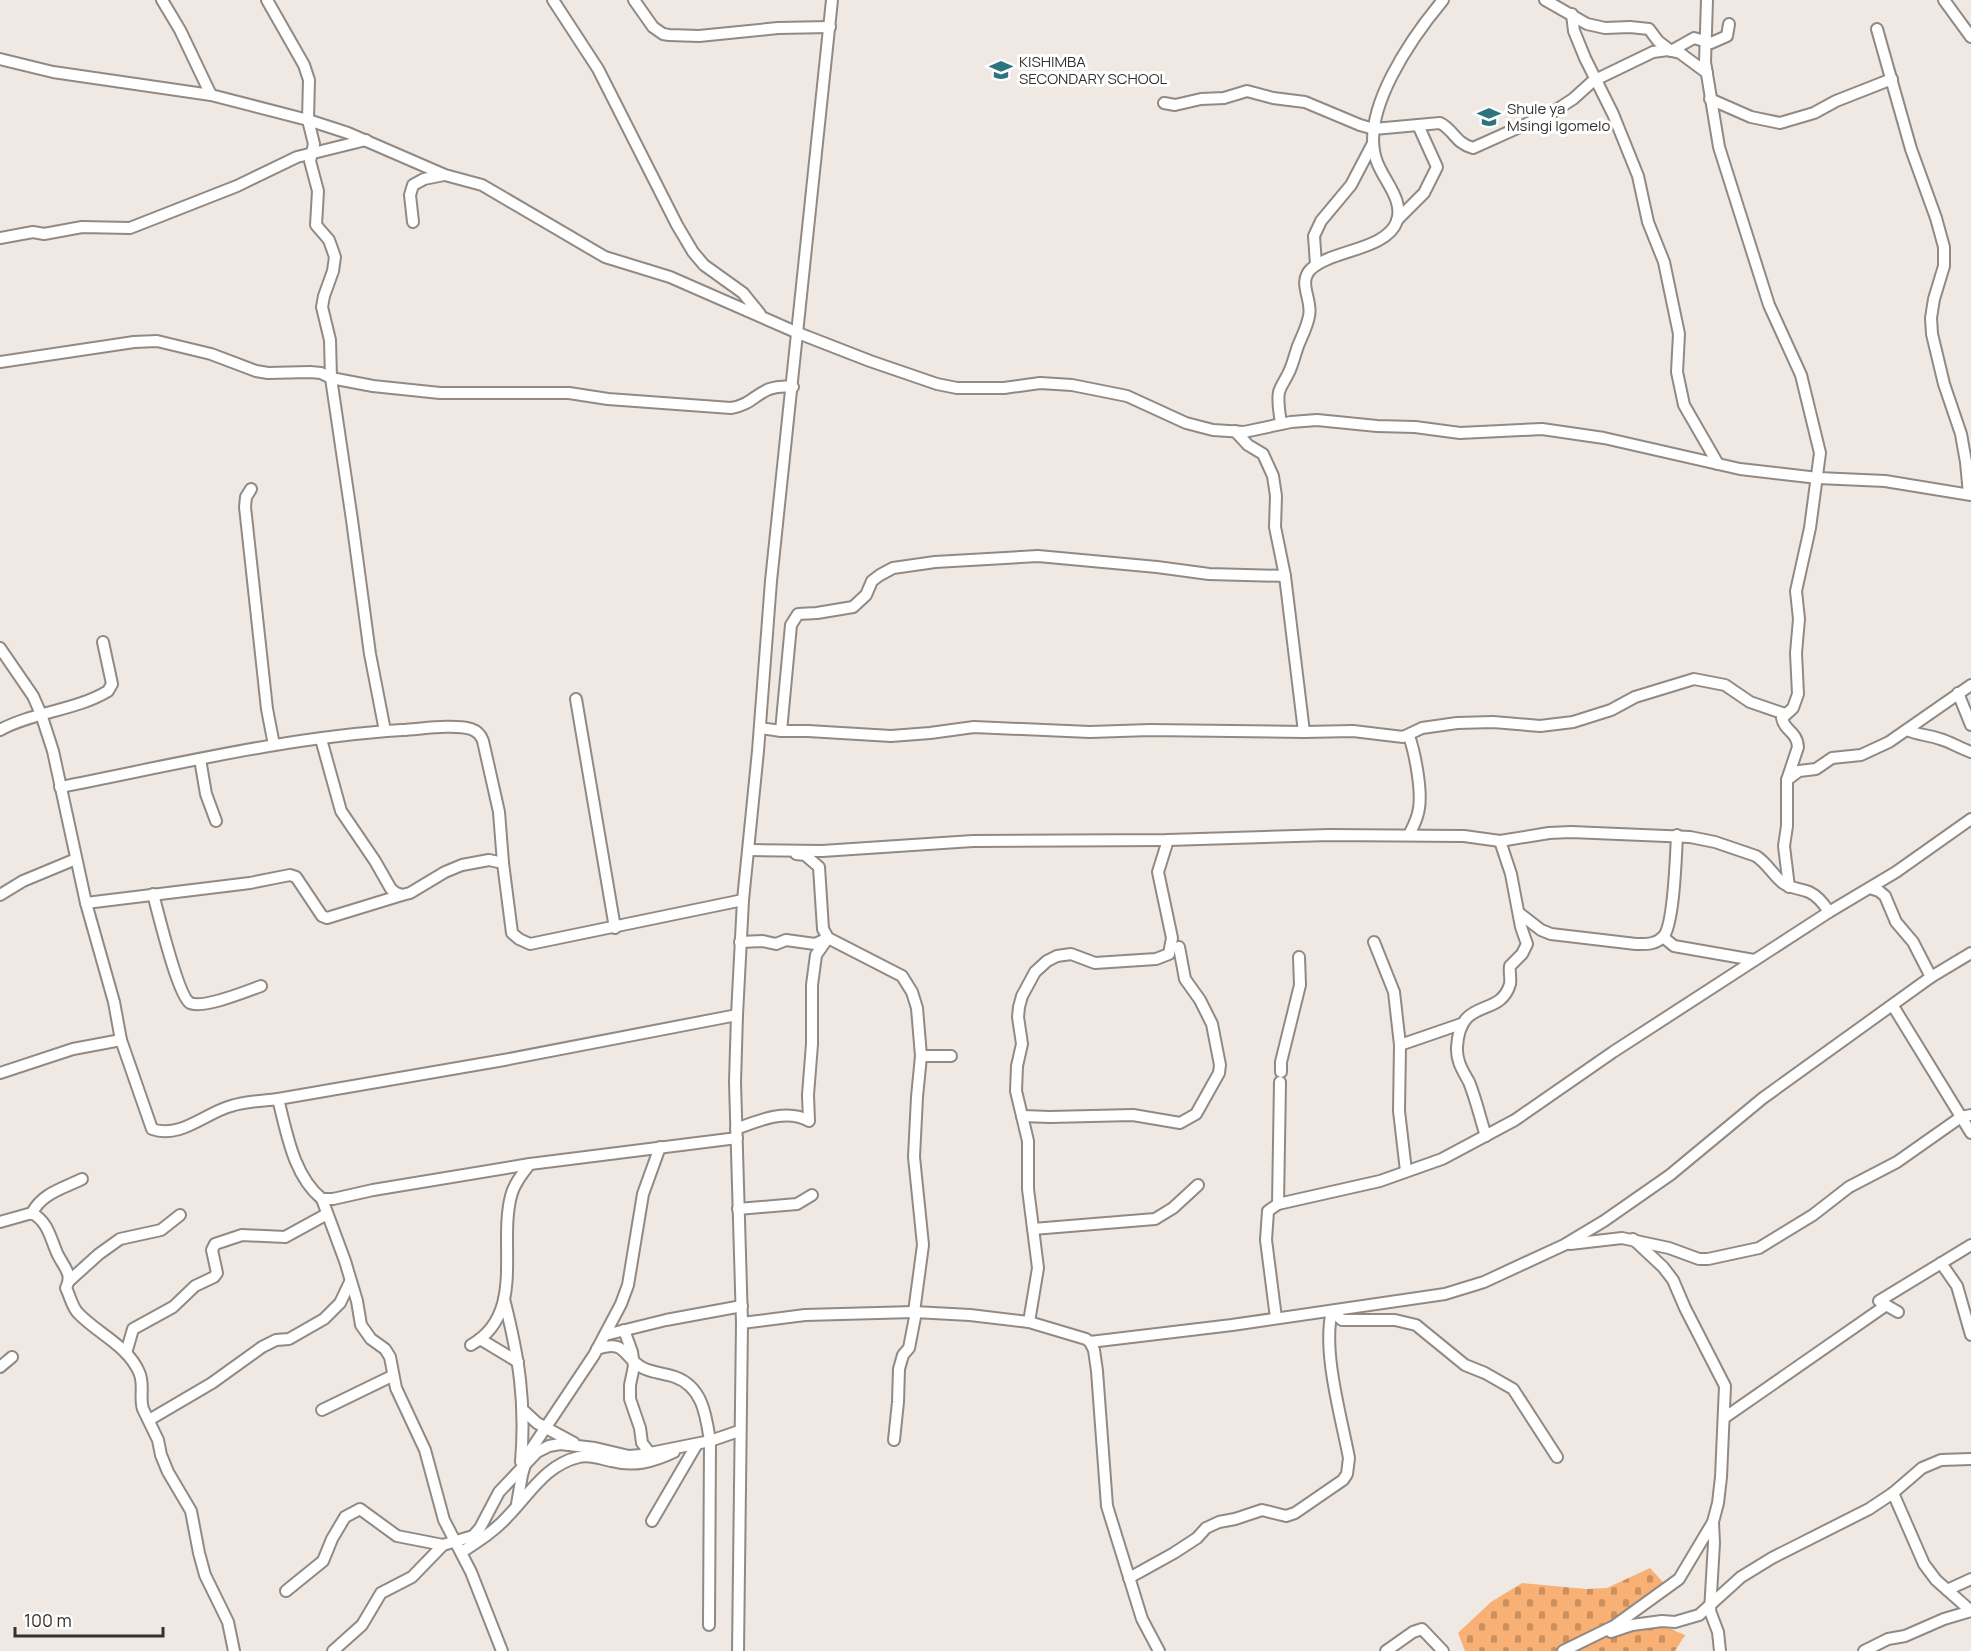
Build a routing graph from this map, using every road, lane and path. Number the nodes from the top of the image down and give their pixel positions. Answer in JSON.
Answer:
{"nodes":[{"id":1,"x":162,"y":0,"type":"edge"},
{"id":2,"x":267,"y":0,"type":"edge"},
{"id":3,"x":553,"y":0,"type":"edge"},
{"id":4,"x":634,"y":0,"type":"edge"},
{"id":5,"x":832,"y":0,"type":"edge"},
{"id":6,"x":1443,"y":0,"type":"edge"},
{"id":7,"x":1545,"y":0,"type":"edge"},
{"id":8,"x":1707,"y":0,"type":"edge"},
{"id":9,"x":1944,"y":0,"type":"edge"},
{"id":10,"x":1572,"y":15,"type":"junction"},
{"id":11,"x":1729,"y":24,"type":"dead end"},
{"id":12,"x":830,"y":27,"type":"junction"},
{"id":13,"x":1877,"y":29,"type":"dead end"},
{"id":14,"x":1971,"y":38,"type":"edge"},
{"id":15,"x":1705,"y":41,"type":"junction"},
{"id":16,"x":1671,"y":51,"type":"junction"},
{"id":17,"x":0,"y":59,"type":"edge"},
{"id":18,"x":1707,"y":73,"type":"junction"},
{"id":19,"x":1892,"y":79,"type":"junction"},
{"id":20,"x":1595,"y":80,"type":"junction"},
{"id":21,"x":211,"y":94,"type":"junction"},
{"id":22,"x":1710,"y":99,"type":"junction"},
{"id":23,"x":1164,"y":104,"type":"dead end"},
{"id":24,"x":308,"y":120,"type":"junction"},
{"id":25,"x":1418,"y":125,"type":"junction"},
{"id":26,"x":1374,"y":129,"type":"junction"},
{"id":27,"x":366,"y":140,"type":"junction"},
{"id":28,"x":1372,"y":145,"type":"junction"},
{"id":29,"x":312,"y":152,"type":"junction"},
{"id":30,"x":445,"y":175,"type":"junction"},
{"id":31,"x":1397,"y":220,"type":"junction"},
{"id":32,"x":413,"y":222,"type":"dead end"},
{"id":33,"x":0,"y":238,"type":"edge"},
{"id":34,"x":1316,"y":265,"type":"junction"},
{"id":35,"x":761,"y":316,"type":"junction"},
{"id":36,"x":798,"y":333,"type":"junction"},
{"id":37,"x":0,"y":362,"type":"edge"},
{"id":38,"x":331,"y":378,"type":"junction"},
{"id":39,"x":793,"y":387,"type":"junction"},
{"id":40,"x":1281,"y":424,"type":"junction"},
{"id":41,"x":1235,"y":431,"type":"junction"},
{"id":42,"x":1718,"y":464,"type":"junction"},
{"id":43,"x":1818,"y":478,"type":"junction"},
{"id":44,"x":252,"y":489,"type":"dead end"},
{"id":45,"x":1970,"y":495,"type":"edge"},
{"id":46,"x":1286,"y":576,"type":"junction"},
{"id":47,"x":104,"y":642,"type":"dead end"},
{"id":48,"x":0,"y":648,"type":"edge"},
{"id":49,"x":1971,"y":685,"type":"edge"},
{"id":50,"x":1958,"y":693,"type":"junction"},
{"id":51,"x":576,"y":699,"type":"dead end"},
{"id":52,"x":41,"y":714,"type":"junction"},
{"id":53,"x":1785,"y":714,"type":"junction"},
{"id":54,"x":1971,"y":725,"type":"edge"},
{"id":55,"x":760,"y":728,"type":"junction"},
{"id":56,"x":0,"y":730,"type":"edge"},
{"id":57,"x":1907,"y":730,"type":"junction"},
{"id":58,"x":385,"y":731,"type":"junction"},
{"id":59,"x":781,"y":731,"type":"junction"},
{"id":60,"x":1304,"y":732,"type":"junction"},
{"id":61,"x":1409,"y":736,"type":"junction"},
{"id":62,"x":321,"y":739,"type":"junction"},
{"id":63,"x":274,"y":745,"type":"junction"},
{"id":64,"x":1971,"y":752,"type":"edge"},
{"id":65,"x":200,"y":759,"type":"junction"},
{"id":66,"x":1787,"y":780,"type":"junction"},
{"id":67,"x":60,"y":787,"type":"junction"},
{"id":68,"x":1971,"y":819,"type":"edge"},
{"id":69,"x":216,"y":821,"type":"dead end"},
{"id":70,"x":1677,"y":835,"type":"junction"},
{"id":71,"x":1409,"y":836,"type":"junction"},
{"id":72,"x":1168,"y":840,"type":"junction"},
{"id":73,"x":1500,"y":841,"type":"junction"},
{"id":74,"x":749,"y":850,"type":"junction"},
{"id":75,"x":778,"y":851,"type":"junction"},
{"id":76,"x":76,"y":859,"type":"junction"},
{"id":77,"x":503,"y":863,"type":"junction"},
{"id":78,"x":1789,"y":887,"type":"junction"},
{"id":79,"x":1870,"y":888,"type":"junction"},
{"id":80,"x":153,"y":894,"type":"junction"},
{"id":81,"x":0,"y":895,"type":"edge"},
{"id":82,"x":402,"y":895,"type":"junction"},
{"id":83,"x":743,"y":900,"type":"junction"},
{"id":84,"x":86,"y":903,"type":"junction"},
{"id":85,"x":1829,"y":912,"type":"junction"},
{"id":86,"x":1519,"y":913,"type":"junction"},
{"id":87,"x":615,"y":928,"type":"junction"},
{"id":88,"x":1663,"y":937,"type":"junction"},
{"id":89,"x":828,"y":938,"type":"junction"},
{"id":90,"x":740,"y":942,"type":"junction"},
{"id":91,"x":1374,"y":942,"type":"dead end"},
{"id":92,"x":1179,"y":947,"type":"dead end"},
{"id":93,"x":1971,"y":953,"type":"edge"},
{"id":94,"x":1299,"y":957,"type":"dead end"},
{"id":95,"x":1754,"y":960,"type":"junction"},
{"id":96,"x":1931,"y":977,"type":"junction"},
{"id":97,"x":261,"y":986,"type":"dead end"},
{"id":98,"x":1893,"y":1006,"type":"junction"},
{"id":99,"x":737,"y":1015,"type":"junction"},
{"id":100,"x":1461,"y":1024,"type":"junction"},
{"id":101,"x":121,"y":1040,"type":"junction"},
{"id":102,"x":1400,"y":1045,"type":"junction"},
{"id":103,"x":921,"y":1056,"type":"junction"},
{"id":104,"x":951,"y":1056,"type":"dead end"},
{"id":105,"x":1,"y":1070,"type":"edge"},
{"id":106,"x":278,"y":1099,"type":"junction"},
{"id":107,"x":1022,"y":1116,"type":"junction"},
{"id":108,"x":1966,"y":1116,"type":"edge"},
{"id":109,"x":736,"y":1133,"type":"junction"},
{"id":110,"x":1971,"y":1133,"type":"edge"},
{"id":111,"x":1486,"y":1136,"type":"junction"},
{"id":112,"x":660,"y":1147,"type":"junction"},
{"id":113,"x":530,"y":1164,"type":"junction"},
{"id":114,"x":1406,"y":1172,"type":"junction"},
{"id":115,"x":82,"y":1179,"type":"dead end"},
{"id":116,"x":1198,"y":1185,"type":"dead end"},
{"id":117,"x":812,"y":1196,"type":"dead end"},
{"id":118,"x":322,"y":1199,"type":"junction"},
{"id":119,"x":1278,"y":1203,"type":"junction"},
{"id":120,"x":738,"y":1209,"type":"junction"},
{"id":121,"x":32,"y":1213,"type":"junction"},
{"id":122,"x":327,"y":1214,"type":"junction"},
{"id":123,"x":180,"y":1215,"type":"dead end"},
{"id":124,"x":0,"y":1222,"type":"edge"},
{"id":125,"x":1033,"y":1229,"type":"junction"},
{"id":126,"x":1633,"y":1239,"type":"junction"},
{"id":127,"x":1564,"y":1245,"type":"junction"},
{"id":128,"x":1971,"y":1245,"type":"edge"},
{"id":129,"x":1941,"y":1263,"type":"junction"},
{"id":130,"x":69,"y":1281,"type":"junction"},
{"id":131,"x":350,"y":1282,"type":"junction"},
{"id":132,"x":504,"y":1299,"type":"junction"},
{"id":133,"x":742,"y":1306,"type":"junction"},
{"id":134,"x":1885,"y":1306,"type":"junction"},
{"id":135,"x":1332,"y":1311,"type":"junction"},
{"id":136,"x":915,"y":1312,"type":"junction"},
{"id":137,"x":1898,"y":1312,"type":"dead end"},
{"id":138,"x":1276,"y":1318,"type":"junction"},
{"id":139,"x":1029,"y":1322,"type":"junction"},
{"id":140,"x":742,"y":1323,"type":"junction"},
{"id":141,"x":624,"y":1330,"type":"junction"},
{"id":142,"x":605,"y":1335,"type":"junction"},
{"id":143,"x":1971,"y":1335,"type":"edge"},
{"id":144,"x":1090,"y":1342,"type":"junction"},
{"id":145,"x":597,"y":1349,"type":"junction"},
{"id":146,"x":126,"y":1353,"type":"junction"},
{"id":147,"x":12,"y":1357,"type":"dead end"},
{"id":148,"x":633,"y":1360,"type":"junction"},
{"id":149,"x":518,"y":1362,"type":"junction"},
{"id":150,"x":0,"y":1367,"type":"edge"},
{"id":151,"x":392,"y":1376,"type":"junction"},
{"id":152,"x":322,"y":1410,"type":"dead end"},
{"id":153,"x":524,"y":1411,"type":"junction"},
{"id":154,"x":1724,"y":1418,"type":"junction"},
{"id":155,"x":149,"y":1420,"type":"junction"},
{"id":156,"x":544,"y":1427,"type":"junction"},
{"id":157,"x":739,"y":1431,"type":"junction"},
{"id":158,"x":894,"y":1440,"type":"dead end"},
{"id":159,"x":710,"y":1442,"type":"junction"},
{"id":160,"x":577,"y":1445,"type":"junction"},
{"id":161,"x":692,"y":1445,"type":"junction"},
{"id":162,"x":650,"y":1454,"type":"junction"},
{"id":163,"x":1557,"y":1457,"type":"dead end"},
{"id":164,"x":1971,"y":1459,"type":"edge"},
{"id":165,"x":523,"y":1465,"type":"junction"},
{"id":166,"x":1893,"y":1493,"type":"junction"},
{"id":167,"x":517,"y":1504,"type":"junction"},
{"id":168,"x":652,"y":1521,"type":"dead end"},
{"id":169,"x":1713,"y":1522,"type":"junction"},
{"id":170,"x":456,"y":1541,"type":"junction"},
{"id":171,"x":444,"y":1545,"type":"junction"},
{"id":172,"x":462,"y":1552,"type":"junction"},
{"id":173,"x":1129,"y":1578,"type":"junction"},
{"id":174,"x":1971,"y":1580,"type":"edge"},
{"id":175,"x":1947,"y":1590,"type":"junction"},
{"id":176,"x":286,"y":1592,"type":"dead end"},
{"id":177,"x":1711,"y":1605,"type":"junction"},
{"id":178,"x":1971,"y":1611,"type":"edge"},
{"id":179,"x":709,"y":1624,"type":"dead end"},
{"id":180,"x":1605,"y":1631,"type":"junction"},
{"id":181,"x":234,"y":1651,"type":"edge"},
{"id":182,"x":333,"y":1651,"type":"edge"},
{"id":183,"x":502,"y":1651,"type":"edge"},
{"id":184,"x":738,"y":1651,"type":"edge"},
{"id":185,"x":1159,"y":1651,"type":"edge"},
{"id":186,"x":1386,"y":1651,"type":"edge"},
{"id":187,"x":1443,"y":1651,"type":"edge"},
{"id":188,"x":1563,"y":1651,"type":"edge"},
{"id":189,"x":1720,"y":1651,"type":"edge"},
{"id":190,"x":1864,"y":1651,"type":"edge"}],
"edges":[{"from":1,"to":21,"type":"street"},
{"from":2,"to":24,"type":"street"},
{"from":3,"to":35,"type":"street"},
{"from":4,"to":12,"type":"street"},
{"from":5,"to":12,"type":"street"},
{"from":6,"to":26,"type":"street"},
{"from":7,"to":10,"type":"street"},
{"from":8,"to":15,"type":"street"},
{"from":9,"to":14,"type":"street"},
{"from":10,"to":16,"type":"street"},
{"from":10,"to":20,"type":"street"},
{"from":11,"to":15,"type":"street"},
{"from":12,"to":36,"type":"street"},
{"from":13,"to":19,"type":"street"},
{"from":15,"to":16,"type":"street"},
{"from":15,"to":18,"type":"street"},
{"from":16,"to":18,"type":"street"},
{"from":16,"to":20,"type":"street"},
{"from":17,"to":21,"type":"street"},
{"from":18,"to":22,"type":"street"},
{"from":19,"to":22,"type":"street"},
{"from":19,"to":45,"type":"street"},
{"from":20,"to":25,"type":"street"},
{"from":20,"to":42,"type":"street"},
{"from":21,"to":24,"type":"street"},
{"from":22,"to":43,"type":"street"},
{"from":23,"to":26,"type":"street"},
{"from":24,"to":27,"type":"street"},
{"from":24,"to":29,"type":"street"},
{"from":25,"to":26,"type":"street"},
{"from":25,"to":31,"type":"street"},
{"from":26,"to":28,"type":"street"},
{"from":27,"to":29,"type":"street"},
{"from":27,"to":30,"type":"street"},
{"from":28,"to":31,"type":"street"},
{"from":28,"to":34,"type":"street"},
{"from":29,"to":33,"type":"street"},
{"from":29,"to":38,"type":"street"},
{"from":30,"to":32,"type":"street"},
{"from":30,"to":35,"type":"street"},
{"from":31,"to":34,"type":"street"},
{"from":34,"to":40,"type":"street"},
{"from":35,"to":36,"type":"street"},
{"from":36,"to":39,"type":"street"},
{"from":36,"to":41,"type":"street"},
{"from":37,"to":38,"type":"street"},
{"from":38,"to":39,"type":"street"},
{"from":38,"to":58,"type":"street"},
{"from":39,"to":55,"type":"street"},
{"from":40,"to":41,"type":"street"},
{"from":40,"to":42,"type":"street"},
{"from":41,"to":46,"type":"street"},
{"from":42,"to":43,"type":"street"},
{"from":43,"to":45,"type":"street"},
{"from":43,"to":53,"type":"street"},
{"from":44,"to":63,"type":"street"},
{"from":46,"to":59,"type":"street"},
{"from":46,"to":60,"type":"street"},
{"from":47,"to":52,"type":"street"},
{"from":48,"to":52,"type":"street"},
{"from":49,"to":50,"type":"street"},
{"from":50,"to":54,"type":"street"},
{"from":50,"to":57,"type":"street"},
{"from":51,"to":87,"type":"street"},
{"from":52,"to":56,"type":"street"},
{"from":52,"to":67,"type":"street"},
{"from":53,"to":61,"type":"street"},
{"from":53,"to":66,"type":"street"},
{"from":55,"to":59,"type":"street"},
{"from":55,"to":74,"type":"street"},
{"from":57,"to":64,"type":"street"},
{"from":57,"to":66,"type":"street"},
{"from":58,"to":62,"type":"street"},
{"from":58,"to":77,"type":"street"},
{"from":59,"to":60,"type":"street"},
{"from":60,"to":61,"type":"street"},
{"from":61,"to":71,"type":"street"},
{"from":62,"to":63,"type":"street"},
{"from":62,"to":82,"type":"street"},
{"from":63,"to":65,"type":"street"},
{"from":65,"to":67,"type":"street"},
{"from":65,"to":69,"type":"street"},
{"from":66,"to":78,"type":"street"},
{"from":67,"to":76,"type":"street"},
{"from":68,"to":79,"type":"street"},
{"from":70,"to":73,"type":"street"},
{"from":70,"to":78,"type":"street"},
{"from":70,"to":88,"type":"street"},
{"from":71,"to":72,"type":"street"},
{"from":71,"to":73,"type":"street"},
{"from":72,"to":75,"type":"street"},
{"from":72,"to":107,"type":"street"},
{"from":73,"to":86,"type":"street"},
{"from":74,"to":75,"type":"street"},
{"from":74,"to":83,"type":"street"},
{"from":75,"to":89,"type":"street"},
{"from":76,"to":81,"type":"street"},
{"from":76,"to":84,"type":"street"},
{"from":77,"to":82,"type":"street"},
{"from":77,"to":87,"type":"street"},
{"from":78,"to":85,"type":"street"},
{"from":79,"to":85,"type":"street"},
{"from":79,"to":96,"type":"street"},
{"from":80,"to":82,"type":"street"},
{"from":80,"to":84,"type":"street"},
{"from":80,"to":97,"type":"street"},
{"from":83,"to":87,"type":"street"},
{"from":83,"to":90,"type":"street"},
{"from":84,"to":101,"type":"street"},
{"from":85,"to":95,"type":"street"},
{"from":86,"to":88,"type":"street"},
{"from":86,"to":100,"type":"street"},
{"from":88,"to":95,"type":"street"},
{"from":89,"to":90,"type":"street"},
{"from":89,"to":103,"type":"street"},
{"from":89,"to":109,"type":"street"},
{"from":90,"to":99,"type":"street"},
{"from":91,"to":102,"type":"street"},
{"from":92,"to":107,"type":"street"},
{"from":93,"to":96,"type":"street"},
{"from":94,"to":119,"type":"street"},
{"from":95,"to":111,"type":"street"},
{"from":96,"to":98,"type":"street"},
{"from":98,"to":108,"type":"street"},
{"from":98,"to":127,"type":"street"},
{"from":99,"to":106,"type":"street"},
{"from":99,"to":109,"type":"street"},
{"from":100,"to":102,"type":"street"},
{"from":100,"to":111,"type":"street"},
{"from":101,"to":105,"type":"street"},
{"from":101,"to":106,"type":"street"},
{"from":102,"to":114,"type":"street"},
{"from":103,"to":104,"type":"street"},
{"from":103,"to":136,"type":"street"},
{"from":106,"to":118,"type":"street"},
{"from":107,"to":125,"type":"street"},
{"from":108,"to":110,"type":"street"},
{"from":108,"to":126,"type":"street"},
{"from":109,"to":112,"type":"street"},
{"from":109,"to":120,"type":"street"},
{"from":111,"to":114,"type":"street"},
{"from":112,"to":113,"type":"street"},
{"from":112,"to":142,"type":"street"},
{"from":113,"to":118,"type":"street"},
{"from":113,"to":132,"type":"street"},
{"from":114,"to":119,"type":"street"},
{"from":115,"to":121,"type":"street"},
{"from":116,"to":125,"type":"street"},
{"from":117,"to":120,"type":"street"},
{"from":118,"to":122,"type":"street"},
{"from":119,"to":138,"type":"street"},
{"from":120,"to":133,"type":"street"},
{"from":121,"to":124,"type":"street"},
{"from":121,"to":130,"type":"street"},
{"from":122,"to":131,"type":"street"},
{"from":122,"to":146,"type":"street"},
{"from":123,"to":130,"type":"street"},
{"from":125,"to":139,"type":"street"},
{"from":126,"to":127,"type":"street"},
{"from":126,"to":154,"type":"street"},
{"from":127,"to":135,"type":"street"},
{"from":128,"to":129,"type":"street"},
{"from":129,"to":134,"type":"street"},
{"from":129,"to":143,"type":"street"},
{"from":130,"to":146,"type":"street"},
{"from":131,"to":151,"type":"street"},
{"from":131,"to":155,"type":"street"},
{"from":132,"to":149,"type":"street"},
{"from":132,"to":149,"type":"street"},
{"from":133,"to":140,"type":"street"},
{"from":133,"to":141,"type":"street"},
{"from":134,"to":137,"type":"street"},
{"from":134,"to":154,"type":"street"},
{"from":135,"to":138,"type":"street"},
{"from":135,"to":163,"type":"street"},
{"from":135,"to":173,"type":"street"},
{"from":136,"to":139,"type":"street"},
{"from":136,"to":140,"type":"street"},
{"from":136,"to":158,"type":"street"},
{"from":138,"to":144,"type":"street"},
{"from":139,"to":144,"type":"street"},
{"from":140,"to":157,"type":"street"},
{"from":141,"to":142,"type":"street"},
{"from":141,"to":148,"type":"street"},
{"from":142,"to":145,"type":"street"},
{"from":144,"to":173,"type":"street"},
{"from":145,"to":148,"type":"street"},
{"from":145,"to":156,"type":"street"},
{"from":146,"to":155,"type":"street"},
{"from":147,"to":150,"type":"street"},
{"from":148,"to":159,"type":"street"},
{"from":148,"to":162,"type":"street"},
{"from":149,"to":153,"type":"street"},
{"from":151,"to":152,"type":"street"},
{"from":151,"to":170,"type":"street"},
{"from":153,"to":156,"type":"street"},
{"from":153,"to":165,"type":"street"},
{"from":154,"to":169,"type":"street"},
{"from":155,"to":181,"type":"street"},
{"from":156,"to":160,"type":"street"},
{"from":156,"to":165,"type":"street"},
{"from":157,"to":159,"type":"street"},
{"from":157,"to":184,"type":"street"},
{"from":159,"to":161,"type":"street"},
{"from":159,"to":179,"type":"street"},
{"from":160,"to":162,"type":"street"},
{"from":160,"to":165,"type":"street"},
{"from":161,"to":162,"type":"street"},
{"from":161,"to":167,"type":"street"},
{"from":161,"to":168,"type":"street"},
{"from":164,"to":166,"type":"street"},
{"from":165,"to":167,"type":"street"},
{"from":165,"to":170,"type":"street"},
{"from":166,"to":175,"type":"street"},
{"from":166,"to":177,"type":"street"},
{"from":167,"to":172,"type":"street"},
{"from":169,"to":177,"type":"street"},
{"from":169,"to":180,"type":"street"},
{"from":170,"to":171,"type":"street"},
{"from":170,"to":172,"type":"street"},
{"from":171,"to":176,"type":"street"},
{"from":171,"to":182,"type":"street"},
{"from":172,"to":183,"type":"street"},
{"from":173,"to":185,"type":"street"},
{"from":174,"to":175,"type":"street"},
{"from":175,"to":178,"type":"street"},
{"from":177,"to":180,"type":"street"},
{"from":177,"to":189,"type":"street"},
{"from":178,"to":190,"type":"street"},
{"from":180,"to":188,"type":"street"},
{"from":186,"to":187,"type":"street"}]}
